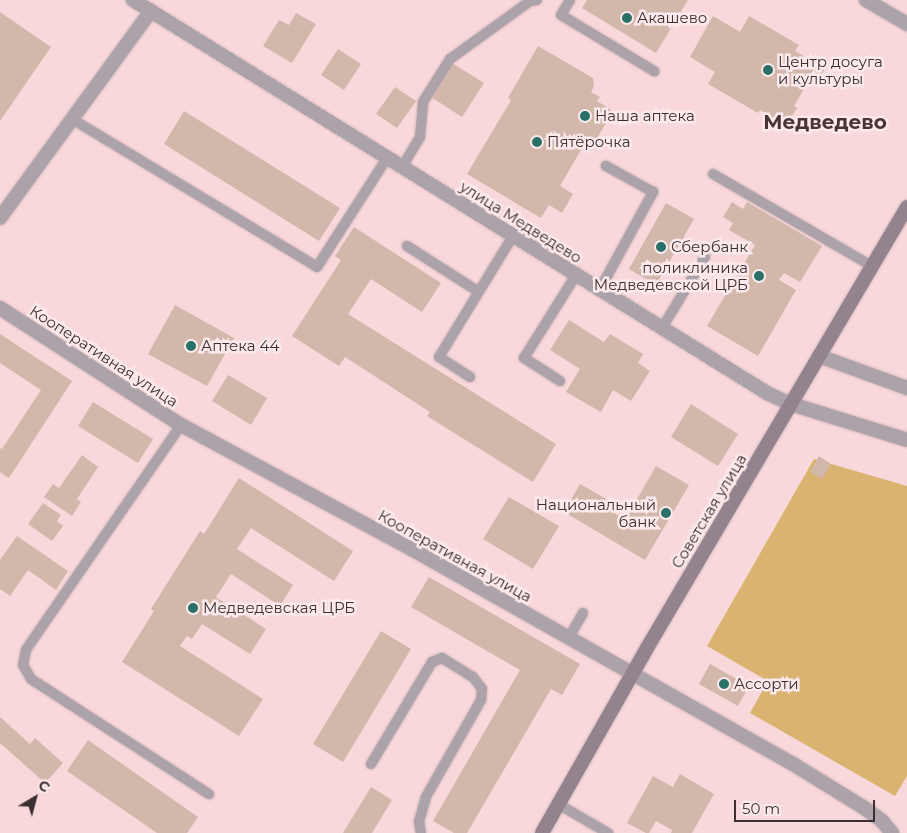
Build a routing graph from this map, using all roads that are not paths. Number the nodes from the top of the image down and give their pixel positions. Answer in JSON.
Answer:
{"nodes":[{"id":1,"x":132,"y":0,"type":"edge"},
{"id":2,"x":538,"y":0,"type":"edge"},
{"id":3,"x":570,"y":0,"type":"edge"},
{"id":4,"x":866,"y":0,"type":"edge"},
{"id":5,"x":151,"y":12,"type":"junction"},
{"id":6,"x":907,"y":24,"type":"edge"},
{"id":7,"x":654,"y":70,"type":"dead end"},
{"id":8,"x":72,"y":119,"type":"junction"},
{"id":9,"x":387,"y":158,"type":"junction"},
{"id":10,"x":606,"y":166,"type":"dead end"},
{"id":11,"x":402,"y":167,"type":"junction"},
{"id":12,"x":713,"y":174,"type":"dead end"},
{"id":13,"x":907,"y":208,"type":"edge"},
{"id":14,"x":0,"y":218,"type":"edge"},
{"id":15,"x":513,"y":236,"type":"junction"},
{"id":16,"x":407,"y":246,"type":"dead end"},
{"id":17,"x":705,"y":256,"type":"dead end"},
{"id":18,"x":872,"y":266,"type":"junction"},
{"id":19,"x":576,"y":274,"type":"junction"},
{"id":20,"x":600,"y":289,"type":"junction"},
{"id":21,"x":479,"y":292,"type":"junction"},
{"id":22,"x":0,"y":308,"type":"edge"},
{"id":23,"x":662,"y":328,"type":"junction"},
{"id":24,"x":819,"y":356,"type":"junction"},
{"id":25,"x":470,"y":377,"type":"dead end"},
{"id":26,"x":560,"y":380,"type":"dead end"},
{"id":27,"x":907,"y":388,"type":"edge"},
{"id":28,"x":791,"y":404,"type":"junction"},
{"id":29,"x":181,"y":425,"type":"junction"},
{"id":30,"x":907,"y":440,"type":"edge"},
{"id":31,"x":583,"y":613,"type":"dead end"},
{"id":32,"x":568,"y":639,"type":"junction"},
{"id":33,"x":632,"y":674,"type":"junction"},
{"id":34,"x":371,"y":764,"type":"dead end"},
{"id":35,"x":208,"y":794,"type":"dead end"},
{"id":36,"x":558,"y":804,"type":"junction"},
{"id":37,"x":421,"y":833,"type":"edge"},
{"id":38,"x":542,"y":833,"type":"edge"},
{"id":39,"x":608,"y":833,"type":"edge"},
{"id":40,"x":892,"y":833,"type":"edge"}],
"edges":[{"from":1,"to":5,"type":"street","name":"улица Медведево"},
{"from":2,"to":11,"type":"lane"},
{"from":3,"to":7,"type":"lane"},
{"from":4,"to":6,"type":"street"},
{"from":5,"to":8,"type":"street"},
{"from":5,"to":9,"type":"street","name":"улица Медведево"},
{"from":8,"to":9,"type":"lane"},
{"from":8,"to":14,"type":"street"},
{"from":9,"to":11,"type":"street","name":"улица Медведево"},
{"from":10,"to":20,"type":"lane"},
{"from":11,"to":15,"type":"street","name":"улица Медведево"},
{"from":12,"to":18,"type":"lane"},
{"from":13,"to":18,"type":"main road","name":"Советская улица"},
{"from":15,"to":19,"type":"street","name":"улица Медведево"},
{"from":15,"to":21,"type":"lane"},
{"from":16,"to":21,"type":"lane"},
{"from":17,"to":23,"type":"lane"},
{"from":18,"to":24,"type":"main road","name":"Советская улица"},
{"from":19,"to":20,"type":"street","name":"улица Медведево"},
{"from":19,"to":26,"type":"lane"},
{"from":20,"to":23,"type":"street","name":"улица Медведево"},
{"from":21,"to":25,"type":"lane"},
{"from":22,"to":29,"type":"street","name":"Кооперативная улица"},
{"from":23,"to":28,"type":"street","name":"улица Медведево"},
{"from":24,"to":27,"type":"street"},
{"from":24,"to":28,"type":"main road","name":"Советская улица"},
{"from":28,"to":30,"type":"street","name":"улица Медведево"},
{"from":28,"to":33,"type":"main road","name":"Советская улица"},
{"from":29,"to":32,"type":"street","name":"Кооперативная улица"},
{"from":29,"to":35,"type":"lane"},
{"from":31,"to":32,"type":"lane"},
{"from":32,"to":33,"type":"street","name":"Кооперативная улица"},
{"from":33,"to":36,"type":"main road","name":"Советская улица"},
{"from":33,"to":40,"type":"street","name":"Кооперативная улица"},
{"from":34,"to":37,"type":"lane"},
{"from":36,"to":38,"type":"main road","name":"Советская улица"},
{"from":36,"to":39,"type":"lane"}]}
